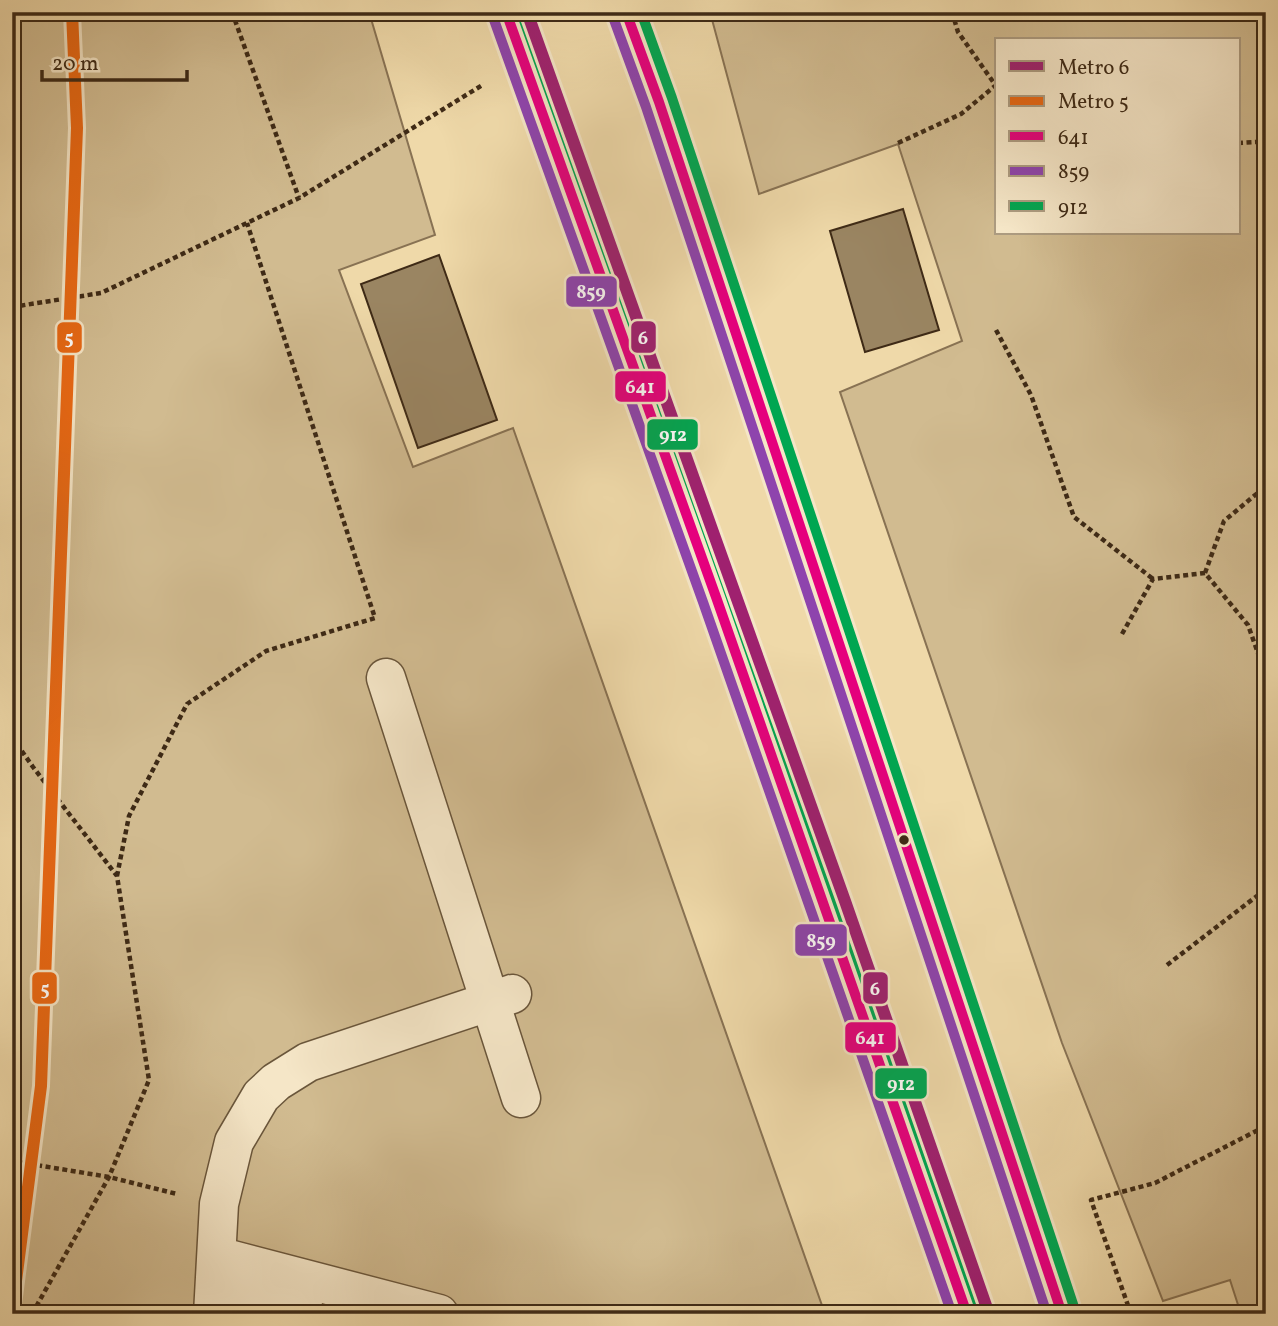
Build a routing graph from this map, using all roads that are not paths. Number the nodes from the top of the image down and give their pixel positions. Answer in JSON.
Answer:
{"nodes":[{"id":1,"x":506,"y":12,"type":"edge"},
{"id":2,"x":626,"y":12,"type":"edge"},
{"id":3,"x":398,"y":675,"type":"dead end"},
{"id":4,"x":505,"y":1009,"type":"junction"},
{"id":5,"x":532,"y":1094,"type":"dead end"},
{"id":6,"x":227,"y":1258,"type":"junction"},
{"id":7,"x":223,"y":1305,"type":"edge"},
{"id":8,"x":306,"y":1314,"type":"edge"},
{"id":9,"x":439,"y":1314,"type":"edge"},
{"id":10,"x":967,"y":1314,"type":"edge"},
{"id":11,"x":1062,"y":1314,"type":"edge"}],
"edges":[{"from":1,"to":10,"type":"main road"},
{"from":2,"to":11,"type":"main road"},
{"from":3,"to":4,"type":"street"},
{"from":4,"to":5,"type":"street"},
{"from":4,"to":6,"type":"street"},
{"from":4,"to":6,"type":"street"},
{"from":6,"to":7,"type":"street"},
{"from":6,"to":9,"type":"street"},
{"from":7,"to":8,"type":"street"}]}
